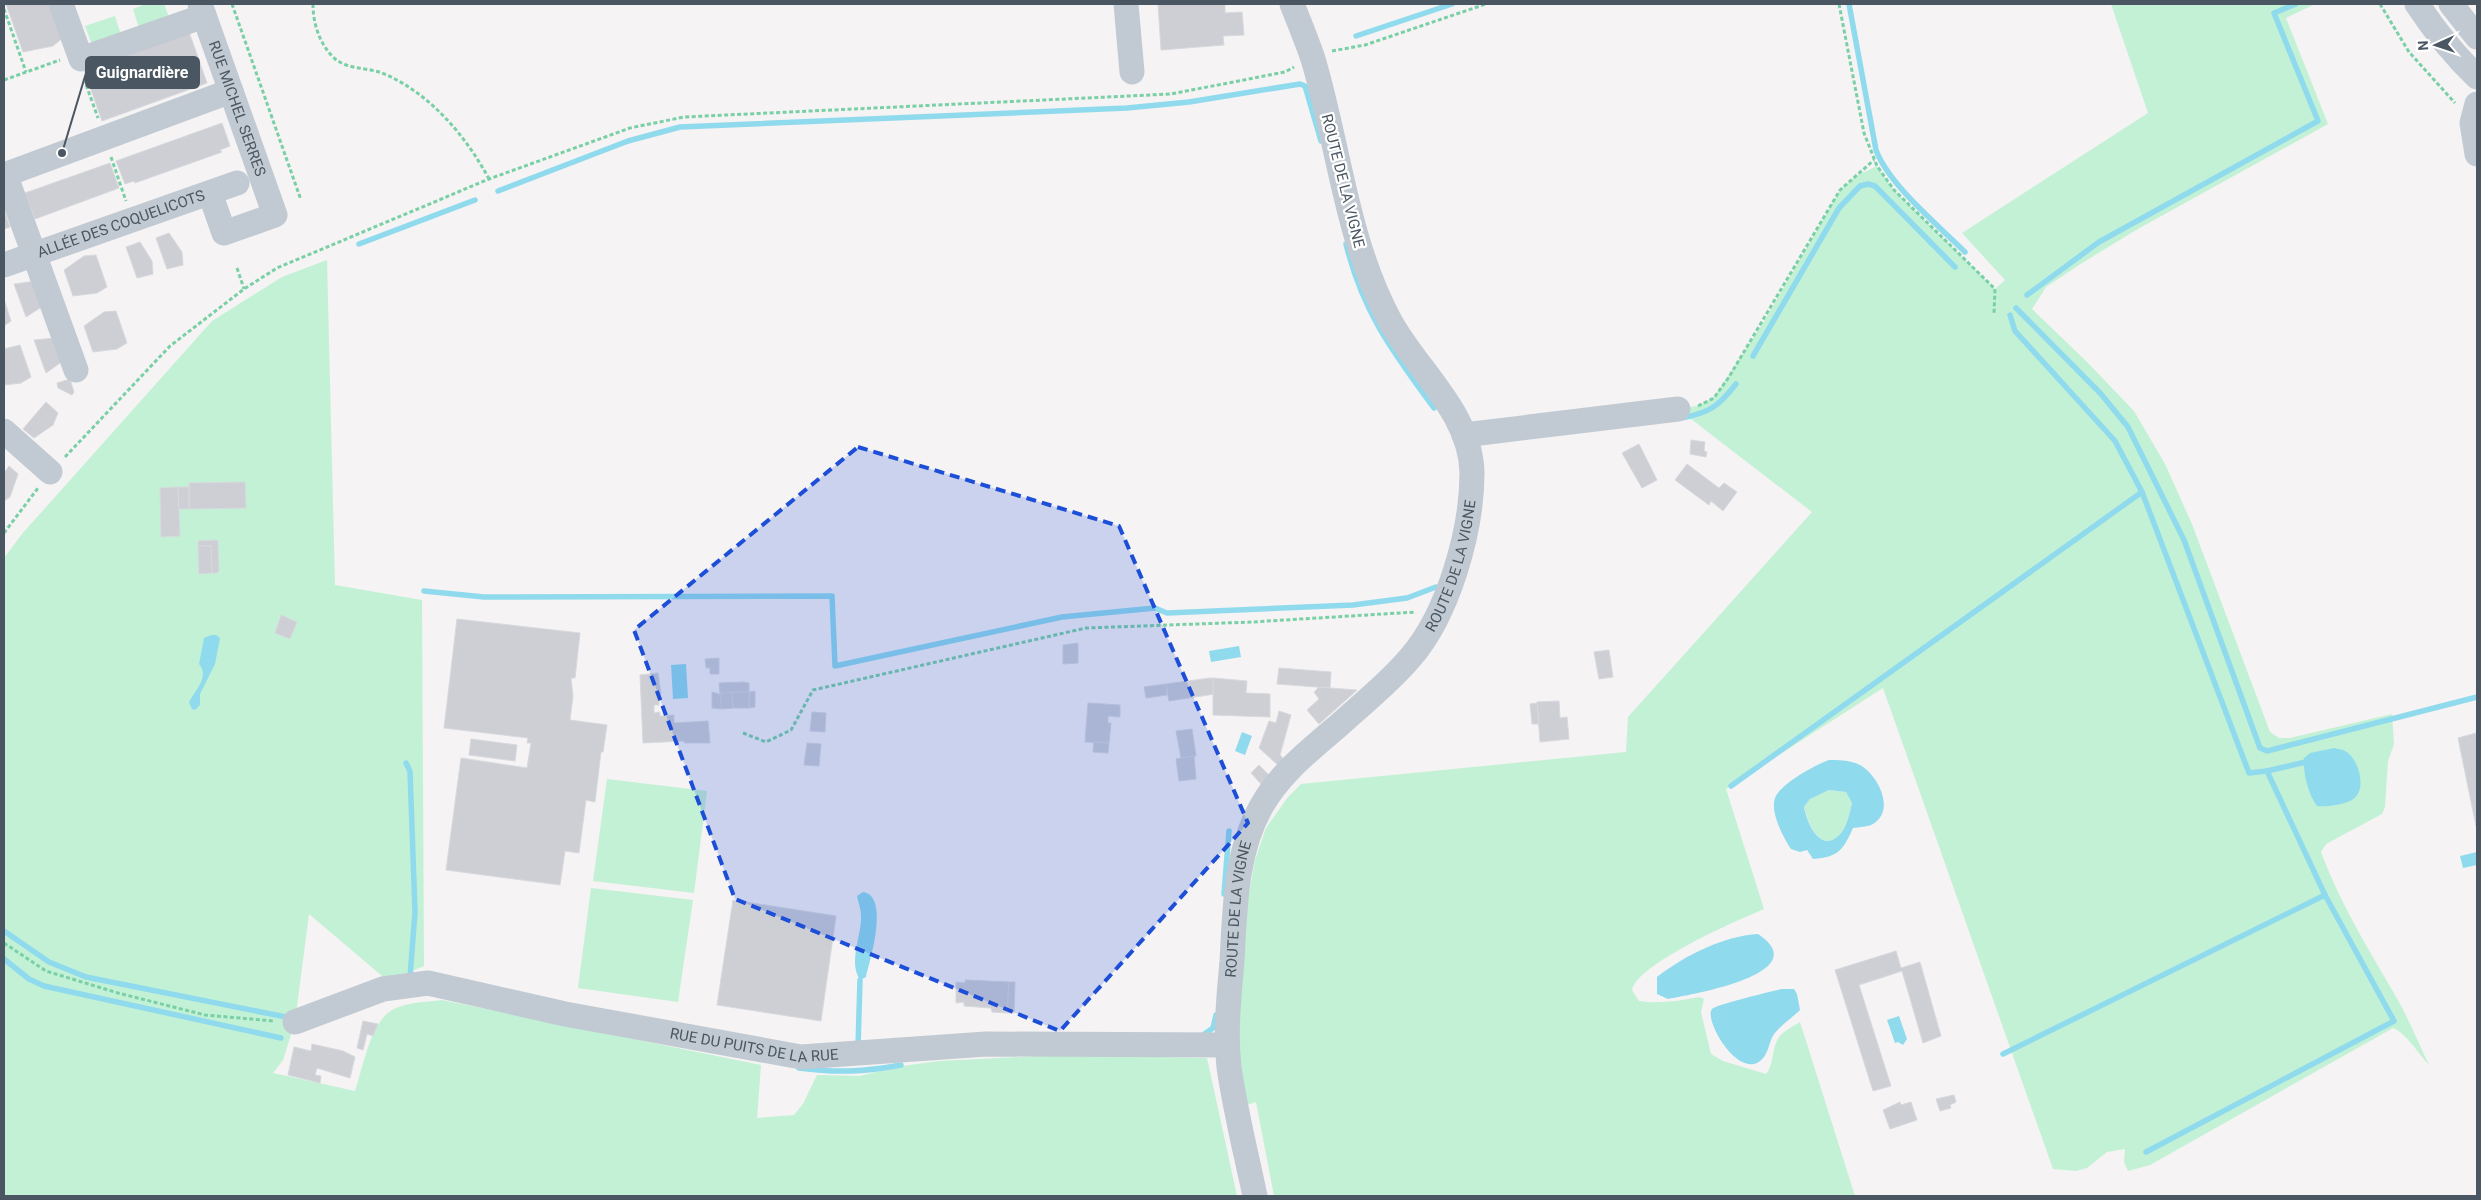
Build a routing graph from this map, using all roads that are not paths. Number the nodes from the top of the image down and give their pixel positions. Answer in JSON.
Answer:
{"nodes":[{"id":1,"x":60,"y":4,"type":"edge"},
{"id":2,"x":1126,"y":4,"type":"edge"},
{"id":3,"x":1292,"y":4,"type":"edge"},
{"id":4,"x":2417,"y":4,"type":"edge"},
{"id":5,"x":2451,"y":4,"type":"edge"},
{"id":6,"x":202,"y":10,"type":"edge"},
{"id":7,"x":2477,"y":37,"type":"edge"},
{"id":8,"x":1132,"y":72,"type":"dead end"},
{"id":9,"x":2477,"y":77,"type":"edge"},
{"id":10,"x":231,"y":91,"type":"junction"},
{"id":11,"x":2475,"y":113,"type":"edge"},
{"id":12,"x":2477,"y":154,"type":"edge"},
{"id":13,"x":4,"y":175,"type":"edge"},
{"id":14,"x":237,"y":183,"type":"dead end"},
{"id":15,"x":210,"y":193,"type":"junction"},
{"id":16,"x":34,"y":254,"type":"junction"},
{"id":17,"x":4,"y":265,"type":"edge"},
{"id":18,"x":76,"y":370,"type":"dead end"},
{"id":19,"x":1678,"y":409,"type":"road end"},
{"id":20,"x":4,"y":431,"type":"edge"},
{"id":21,"x":1464,"y":435,"type":"junction"},
{"id":22,"x":50,"y":472,"type":"road end"},
{"id":23,"x":295,"y":1022,"type":"road end"},
{"id":24,"x":1227,"y":1045,"type":"junction"},
{"id":25,"x":1255,"y":1196,"type":"edge"}],
"edges":[{"from":1,"to":6,"type":"street"},
{"from":2,"to":8,"type":"street"},
{"from":3,"to":21,"type":"street","name":"ROUTE DE LA VIGNE"},
{"from":4,"to":9,"type":"street"},
{"from":5,"to":7,"type":"street"},
{"from":6,"to":10,"type":"street","name":"RUE MICHEL SERRES"},
{"from":10,"to":13,"type":"street"},
{"from":10,"to":15,"type":"street","name":"RUE MICHEL SERRES"},
{"from":11,"to":12,"type":"street"},
{"from":13,"to":16,"type":"street"},
{"from":14,"to":15,"type":"street","name":"ALLÉE DES COQUELICOTS"},
{"from":15,"to":16,"type":"street","name":"ALLÉE DES COQUELICOTS"},
{"from":16,"to":17,"type":"street","name":"ALLÉE DES COQUELICOTS"},
{"from":16,"to":18,"type":"street"},
{"from":19,"to":21,"type":"street"},
{"from":20,"to":22,"type":"street"},
{"from":21,"to":24,"type":"street","name":"ROUTE DE LA VIGNE"},
{"from":23,"to":24,"type":"street","name":"RUE DU PUITS DE LA RUE"},
{"from":24,"to":25,"type":"street","name":"ROUTE DE LA VIGNE"}]}
